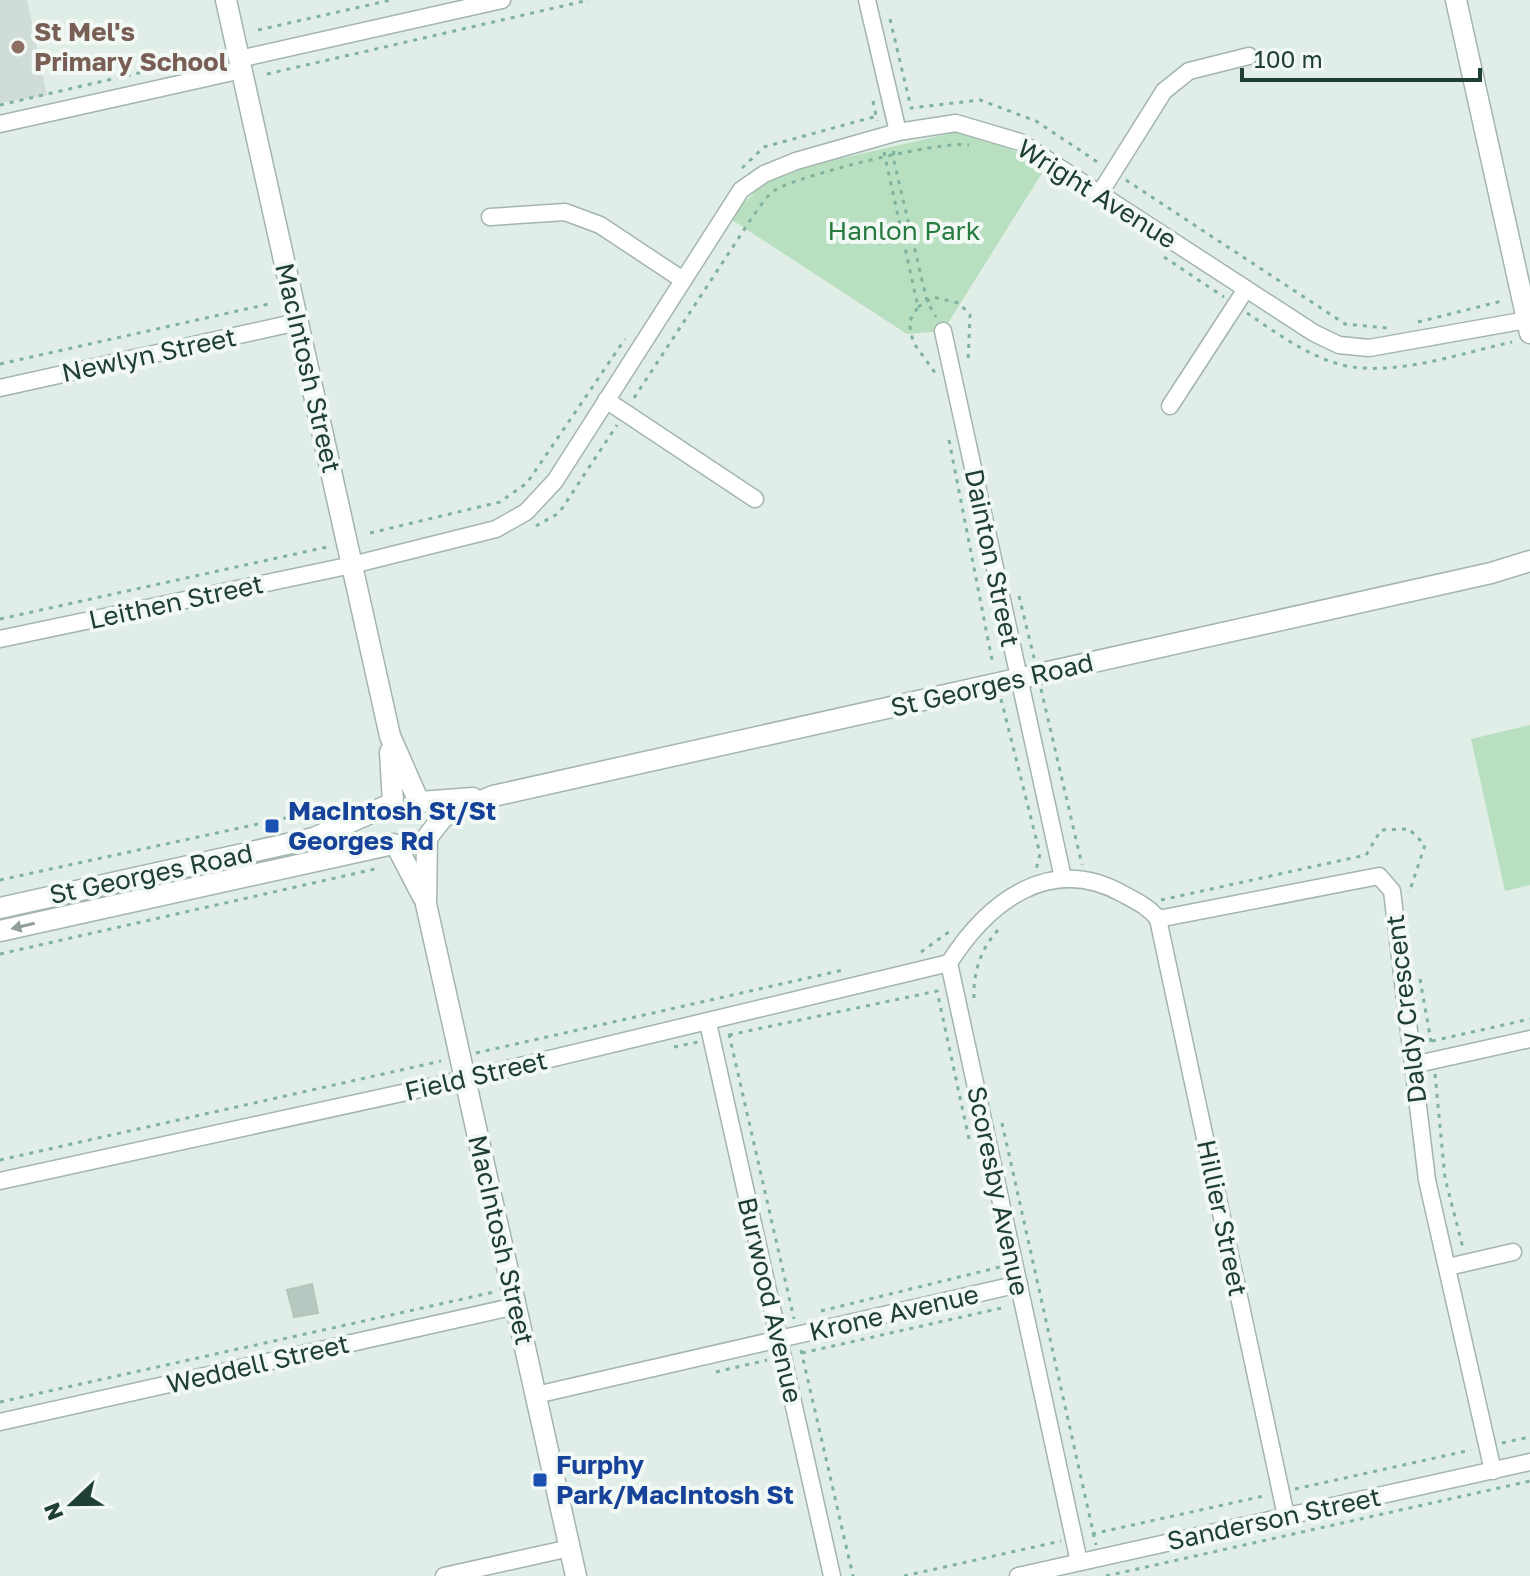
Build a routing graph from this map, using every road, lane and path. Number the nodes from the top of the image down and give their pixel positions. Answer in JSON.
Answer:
{"nodes":[{"id":1,"x":226,"y":0,"type":"edge"},
{"id":2,"x":391,"y":0,"type":"edge"},
{"id":3,"x":502,"y":0,"type":"edge"},
{"id":4,"x":589,"y":0,"type":"edge"},
{"id":5,"x":867,"y":0,"type":"edge"},
{"id":6,"x":1456,"y":0,"type":"edge"},
{"id":7,"x":889,"y":15,"type":"dead end"},
{"id":8,"x":258,"y":30,"type":"dead end"},
{"id":9,"x":216,"y":55,"type":"dead end"},
{"id":10,"x":1249,"y":56,"type":"dead end"},
{"id":11,"x":240,"y":64,"type":"junction"},
{"id":12,"x":267,"y":74,"type":"dead end"},
{"id":13,"x":870,"y":87,"type":"dead end"},
{"id":14,"x":0,"y":105,"type":"edge"},
{"id":15,"x":0,"y":124,"type":"edge"},
{"id":16,"x":898,"y":132,"type":"junction"},
{"id":17,"x":881,"y":138,"type":"junction"},
{"id":18,"x":970,"y":145,"type":"dead end"},
{"id":19,"x":893,"y":157,"type":"junction"},
{"id":20,"x":886,"y":159,"type":"junction"},
{"id":21,"x":1113,"y":172,"type":"junction"},
{"id":22,"x":1100,"y":193,"type":"junction"},
{"id":23,"x":490,"y":217,"type":"dead end"},
{"id":24,"x":1158,"y":252,"type":"dead end"},
{"id":25,"x":683,"y":280,"type":"junction"},
{"id":26,"x":1246,"y":289,"type":"junction"},
{"id":27,"x":1502,"y":301,"type":"dead end"},
{"id":28,"x":273,"y":303,"type":"dead end"},
{"id":29,"x":1236,"y":305,"type":"junction"},
{"id":30,"x":298,"y":322,"type":"junction"},
{"id":31,"x":1418,"y":322,"type":"dead end"},
{"id":32,"x":1390,"y":328,"type":"dead end"},
{"id":33,"x":943,"y":331,"type":"joint"},
{"id":34,"x":1523,"y":332,"type":"edge"},
{"id":35,"x":0,"y":364,"type":"edge"},
{"id":36,"x":936,"y":375,"type":"dead end"},
{"id":37,"x":0,"y":388,"type":"edge"},
{"id":38,"x":606,"y":400,"type":"junction"},
{"id":39,"x":1170,"y":406,"type":"dead end"},
{"id":40,"x":625,"y":413,"type":"junction"},
{"id":41,"x":948,"y":435,"type":"dead end"},
{"id":42,"x":755,"y":499,"type":"dead end"},
{"id":43,"x":527,"y":532,"type":"dead end"},
{"id":44,"x":327,"y":547,"type":"dead end"},
{"id":45,"x":1530,"y":561,"type":"edge"},
{"id":46,"x":352,"y":565,"type":"junction"},
{"id":47,"x":1530,"y":570,"type":"edge"},
{"id":48,"x":1491,"y":573,"type":"junction"},
{"id":49,"x":0,"y":619,"type":"edge"},
{"id":50,"x":0,"y":639,"type":"edge"},
{"id":51,"x":1019,"y":679,"type":"junction"},
{"id":52,"x":997,"y":684,"type":"junction"},
{"id":53,"x":390,"y":736,"type":"junction"},
{"id":54,"x":493,"y":796,"type":"junction"},
{"id":55,"x":420,"y":802,"type":"junction"},
{"id":56,"x":392,"y":804,"type":"junction"},
{"id":57,"x":341,"y":806,"type":"dead end"},
{"id":58,"x":428,"y":836,"type":"junction"},
{"id":59,"x":394,"y":844,"type":"junction"},
{"id":60,"x":192,"y":865,"type":"junction"},
{"id":61,"x":1082,"y":867,"type":"dead end"},
{"id":62,"x":1036,"y":868,"type":"junction"},
{"id":63,"x":375,"y":869,"type":"dead end"},
{"id":64,"x":1025,"y":873,"type":"dead end"},
{"id":65,"x":1062,"y":873,"type":"junction"},
{"id":66,"x":0,"y":880,"type":"edge"},
{"id":67,"x":196,"y":887,"type":"junction"},
{"id":68,"x":1406,"y":902,"type":"dead end"},
{"id":69,"x":426,"y":904,"type":"junction"},
{"id":70,"x":0,"y":908,"type":"edge"},
{"id":71,"x":1156,"y":910,"type":"junction"},
{"id":72,"x":962,"y":922,"type":"dead end"},
{"id":73,"x":1006,"y":922,"type":"dead end"},
{"id":74,"x":0,"y":931,"type":"edge"},
{"id":75,"x":919,"y":953,"type":"dead end"},
{"id":76,"x":0,"y":954,"type":"edge"},
{"id":77,"x":949,"y":963,"type":"junction"},
{"id":78,"x":843,"y":971,"type":"dead end"},
{"id":79,"x":1420,"y":979,"type":"dead end"},
{"id":80,"x":721,"y":998,"type":"junction"},
{"id":81,"x":974,"y":1001,"type":"dead end"},
{"id":82,"x":1530,"y":1019,"type":"edge"},
{"id":83,"x":728,"y":1027,"type":"junction"},
{"id":84,"x":710,"y":1031,"type":"junction"},
{"id":85,"x":1530,"y":1039,"type":"edge"},
{"id":86,"x":1432,"y":1041,"type":"junction"},
{"id":87,"x":668,"y":1048,"type":"dead end"},
{"id":88,"x":461,"y":1057,"type":"junction"},
{"id":89,"x":1433,"y":1060,"type":"junction"},
{"id":90,"x":1413,"y":1065,"type":"junction"},
{"id":91,"x":466,"y":1079,"type":"junction"},
{"id":92,"x":1002,"y":1122,"type":"dead end"},
{"id":93,"x":971,"y":1145,"type":"dead end"},
{"id":94,"x":0,"y":1160,"type":"edge"},
{"id":95,"x":0,"y":1181,"type":"edge"},
{"id":96,"x":1513,"y":1252,"type":"dead end"},
{"id":97,"x":1467,"y":1263,"type":"junction"},
{"id":98,"x":1448,"y":1267,"type":"junction"},
{"id":99,"x":998,"y":1268,"type":"dead end"},
{"id":100,"x":1010,"y":1286,"type":"junction"},
{"id":101,"x":494,"y":1292,"type":"dead end"},
{"id":102,"x":516,"y":1306,"type":"junction"},
{"id":103,"x":1006,"y":1307,"type":"dead end"},
{"id":104,"x":798,"y":1335,"type":"junction"},
{"id":105,"x":779,"y":1339,"type":"junction"},
{"id":106,"x":536,"y":1395,"type":"junction"},
{"id":107,"x":0,"y":1402,"type":"edge"},
{"id":108,"x":0,"y":1422,"type":"edge"},
{"id":109,"x":1530,"y":1437,"type":"edge"},
{"id":110,"x":1487,"y":1447,"type":"junction"},
{"id":111,"x":1530,"y":1462,"type":"edge"},
{"id":112,"x":1493,"y":1471,"type":"junction"},
{"id":113,"x":1530,"y":1481,"type":"edge"},
{"id":114,"x":1281,"y":1492,"type":"junction"},
{"id":115,"x":1286,"y":1516,"type":"junction"},
{"id":116,"x":1055,"y":1527,"type":"dead end"},
{"id":117,"x":1093,"y":1534,"type":"junction"},
{"id":118,"x":1066,"y":1540,"type":"junction"},
{"id":119,"x":570,"y":1548,"type":"junction"},
{"id":120,"x":1099,"y":1558,"type":"junction"},
{"id":121,"x":1071,"y":1564,"type":"junction"},
{"id":122,"x":444,"y":1576,"type":"edge"},
{"id":123,"x":576,"y":1576,"type":"edge"},
{"id":124,"x":832,"y":1576,"type":"edge"},
{"id":125,"x":853,"y":1576,"type":"edge"},
{"id":126,"x":904,"y":1576,"type":"edge"},
{"id":127,"x":1018,"y":1576,"type":"edge"},
{"id":128,"x":1104,"y":1576,"type":"edge"}],
"edges":[{"from":1,"to":11,"type":"street","name":"MacIntosh Street"},
{"from":2,"to":8,"type":"path"},
{"from":3,"to":11,"type":"street"},
{"from":4,"to":12,"type":"path"},
{"from":5,"to":16,"type":"street"},
{"from":6,"to":34,"type":"street"},
{"from":7,"to":21,"type":"path"},
{"from":9,"to":14,"type":"path"},
{"from":10,"to":21,"type":"street"},
{"from":11,"to":15,"type":"street"},
{"from":11,"to":30,"type":"street","name":"MacIntosh Street"},
{"from":13,"to":17,"type":"path"},
{"from":16,"to":17,"type":"street","name":"Wright Avenue"},
{"from":16,"to":19,"type":"path"},
{"from":16,"to":22,"type":"street","name":"Wright Avenue"},
{"from":17,"to":20,"type":"path"},
{"from":17,"to":25,"type":"street","name":"Wright Avenue"},
{"from":18,"to":19,"type":"path"},
{"from":19,"to":20,"type":"path"},
{"from":19,"to":33,"type":"path"},
{"from":20,"to":36,"type":"path"},
{"from":20,"to":40,"type":"path"},
{"from":21,"to":22,"type":"street"},
{"from":21,"to":32,"type":"path"},
{"from":22,"to":26,"type":"street","name":"Wright Avenue"},
{"from":23,"to":25,"type":"street"},
{"from":24,"to":29,"type":"path"},
{"from":25,"to":38,"type":"street","name":"Wright Avenue"},
{"from":26,"to":29,"type":"street"},
{"from":26,"to":34,"type":"street","name":"Wright Avenue"},
{"from":27,"to":31,"type":"path"},
{"from":28,"to":35,"type":"path"},
{"from":29,"to":34,"type":"path"},
{"from":29,"to":39,"type":"street"},
{"from":30,"to":37,"type":"street","name":"Newlyn Street"},
{"from":30,"to":46,"type":"street","name":"MacIntosh Street"},
{"from":33,"to":51,"type":"street","name":"Dainton Street"},
{"from":38,"to":40,"type":"street"},
{"from":38,"to":46,"type":"street","name":"Wright Avenue"},
{"from":40,"to":42,"type":"street"},
{"from":40,"to":43,"type":"path"},
{"from":41,"to":52,"type":"path"},
{"from":44,"to":49,"type":"path"},
{"from":45,"to":48,"type":"street","name":"St Georges Road"},
{"from":46,"to":50,"type":"street","name":"Leithen Street"},
{"from":46,"to":53,"type":"street","name":"MacIntosh Street"},
{"from":47,"to":48,"type":"street","name":"St Georges Road"},
{"from":48,"to":51,"type":"street","name":"St Georges Road"},
{"from":51,"to":52,"type":"street","name":"St Georges Road"},
{"from":51,"to":65,"type":"street","name":"Dainton Street"},
{"from":52,"to":54,"type":"street","name":"St Georges Road"},
{"from":52,"to":62,"type":"path"},
{"from":53,"to":55,"type":"street","name":"MacIntosh Street"},
{"from":53,"to":56,"type":"street","name":"MacIntosh Street"},
{"from":54,"to":55,"type":"street","name":"St Georges Road"},
{"from":54,"to":58,"type":"street","name":"St Georges Road"},
{"from":55,"to":56,"type":"street"},
{"from":55,"to":58,"type":"street"},
{"from":56,"to":59,"type":"street"},
{"from":56,"to":60,"type":"street","name":"St Georges Road"},
{"from":57,"to":66,"type":"path"},
{"from":58,"to":59,"type":"street"},
{"from":58,"to":69,"type":"street","name":"MacIntosh Street"},
{"from":59,"to":67,"type":"street","name":"St Georges Road"},
{"from":59,"to":69,"type":"street","name":"MacIntosh Street"},
{"from":60,"to":67,"type":"street"},
{"from":60,"to":70,"type":"street","name":"St Georges Road"},
{"from":61,"to":65,"type":"path"},
{"from":62,"to":64,"type":"path"},
{"from":62,"to":65,"type":"path"},
{"from":63,"to":76,"type":"path"},
{"from":65,"to":71,"type":"street"},
{"from":65,"to":77,"type":"street"},
{"from":67,"to":74,"type":"street","name":"St Georges Road","one_way":true},
{"from":68,"to":71,"type":"path"},
{"from":69,"to":88,"type":"street","name":"MacIntosh Street"},
{"from":71,"to":90,"type":"street","name":"Daldy Crescent"},
{"from":71,"to":114,"type":"street","name":"Hillier Street"},
{"from":72,"to":75,"type":"path"},
{"from":73,"to":81,"type":"path"},
{"from":77,"to":83,"type":"street","name":"Field Street"},
{"from":77,"to":100,"type":"street","name":"Scoresby Avenue"},
{"from":78,"to":80,"type":"path"},
{"from":79,"to":86,"type":"path"},
{"from":80,"to":83,"type":"path"},
{"from":80,"to":88,"type":"path"},
{"from":82,"to":86,"type":"path"},
{"from":83,"to":84,"type":"street","name":"Field Street"},
{"from":83,"to":84,"type":"path"},
{"from":83,"to":93,"type":"path"},
{"from":83,"to":104,"type":"path"},
{"from":84,"to":87,"type":"path"},
{"from":84,"to":91,"type":"street","name":"Field Street"},
{"from":84,"to":105,"type":"street","name":"Burwood Avenue"},
{"from":85,"to":89,"type":"street"},
{"from":86,"to":89,"type":"path"},
{"from":88,"to":91,"type":"street","name":"MacIntosh Street"},
{"from":88,"to":94,"type":"path"},
{"from":89,"to":90,"type":"street"},
{"from":89,"to":97,"type":"path"},
{"from":90,"to":98,"type":"street","name":"Daldy Crescent"},
{"from":91,"to":95,"type":"street","name":"Field Street"},
{"from":91,"to":102,"type":"street","name":"MacIntosh Street"},
{"from":92,"to":117,"type":"path"},
{"from":96,"to":97,"type":"street"},
{"from":97,"to":98,"type":"street"},
{"from":98,"to":110,"type":"street","name":"Daldy Crescent"},
{"from":99,"to":100,"type":"path"},
{"from":100,"to":103,"type":"path"},
{"from":100,"to":104,"type":"street","name":"Krone Avenue"},
{"from":100,"to":118,"type":"street","name":"Scoresby Avenue"},
{"from":101,"to":107,"type":"path"},
{"from":102,"to":106,"type":"street","name":"MacIntosh Street"},
{"from":102,"to":108,"type":"street","name":"Weddell Street"},
{"from":104,"to":105,"type":"street","name":"Krone Avenue"},
{"from":104,"to":125,"type":"path"},
{"from":105,"to":106,"type":"street","name":"Krone Avenue"},
{"from":105,"to":124,"type":"street","name":"Burwood Avenue"},
{"from":106,"to":119,"type":"street","name":"MacIntosh Street"},
{"from":109,"to":110,"type":"path"},
{"from":110,"to":112,"type":"street","name":"Daldy Crescent"},
{"from":110,"to":114,"type":"path"},
{"from":111,"to":112,"type":"street","name":"Sanderson Street"},
{"from":112,"to":115,"type":"street","name":"Sanderson Street"},
{"from":113,"to":128,"type":"path"},
{"from":114,"to":115,"type":"street","name":"Hillier Street"},
{"from":114,"to":117,"type":"path"},
{"from":115,"to":120,"type":"street","name":"Sanderson Street"},
{"from":116,"to":118,"type":"path"},
{"from":117,"to":118,"type":"path"},
{"from":117,"to":120,"type":"path"},
{"from":118,"to":121,"type":"street","name":"Scoresby Avenue"},
{"from":118,"to":121,"type":"path"},
{"from":118,"to":126,"type":"path"},
{"from":119,"to":122,"type":"street"},
{"from":119,"to":123,"type":"street","name":"MacIntosh Street"},
{"from":120,"to":121,"type":"street","name":"Sanderson Street"},
{"from":120,"to":128,"type":"path"},
{"from":121,"to":127,"type":"street","name":"Sanderson Street"}]}
